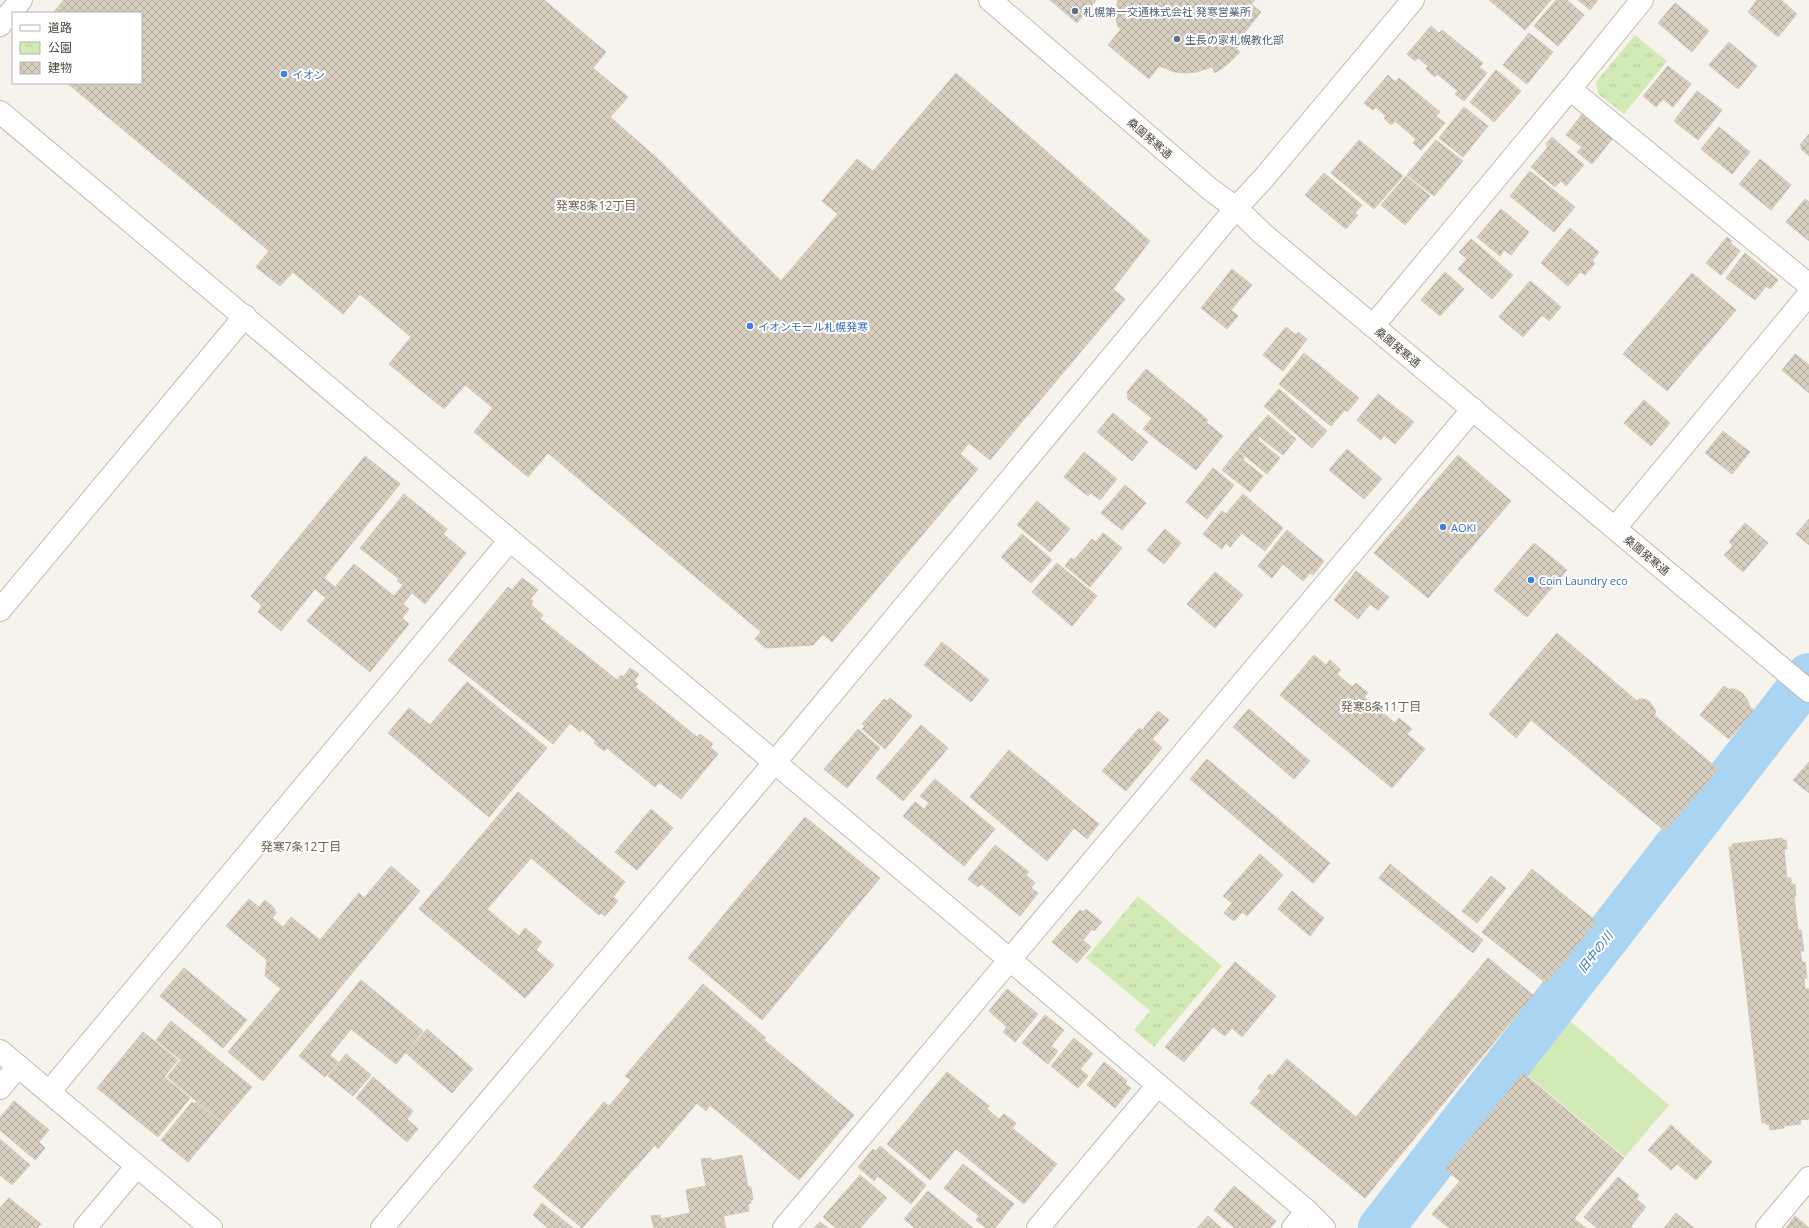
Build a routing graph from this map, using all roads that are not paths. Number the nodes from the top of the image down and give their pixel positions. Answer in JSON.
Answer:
{"nodes":[{"id":1,"x":21,"y":0,"type":"edge"},
{"id":2,"x":990,"y":0,"type":"edge"},
{"id":3,"x":1413,"y":0,"type":"edge"},
{"id":4,"x":1642,"y":0,"type":"edge"},
{"id":5,"x":0,"y":25,"type":"edge"},
{"id":6,"x":1570,"y":89,"type":"junction"},
{"id":7,"x":0,"y":112,"type":"edge"},
{"id":8,"x":1236,"y":208,"type":"junction"},
{"id":9,"x":1809,"y":285,"type":"edge"},
{"id":10,"x":1809,"y":294,"type":"edge"},
{"id":11,"x":245,"y":316,"type":"junction"},
{"id":12,"x":1373,"y":326,"type":"junction"},
{"id":13,"x":1473,"y":409,"type":"junction"},
{"id":14,"x":1615,"y":528,"type":"junction"},
{"id":15,"x":510,"y":540,"type":"junction"},
{"id":16,"x":0,"y":610,"type":"edge"},
{"id":17,"x":1809,"y":691,"type":"edge"},
{"id":18,"x":775,"y":762,"type":"junction"},
{"id":19,"x":1010,"y":959,"type":"junction"},
{"id":20,"x":0,"y":1051,"type":"edge"},
{"id":21,"x":18,"y":1066,"type":"junction"},
{"id":22,"x":1158,"y":1084,"type":"junction"},
{"id":23,"x":0,"y":1088,"type":"edge"},
{"id":24,"x":49,"y":1092,"type":"junction"},
{"id":25,"x":137,"y":1166,"type":"junction"},
{"id":26,"x":1809,"y":1178,"type":"edge"},
{"id":27,"x":1307,"y":1211,"type":"junction"},
{"id":28,"x":85,"y":1228,"type":"edge"},
{"id":29,"x":211,"y":1228,"type":"edge"},
{"id":30,"x":382,"y":1228,"type":"edge"},
{"id":31,"x":784,"y":1228,"type":"edge"},
{"id":32,"x":1038,"y":1228,"type":"edge"},
{"id":33,"x":1293,"y":1228,"type":"edge"},
{"id":34,"x":1324,"y":1228,"type":"edge"},
{"id":35,"x":1767,"y":1228,"type":"edge"}],
"edges":[{"from":1,"to":5,"type":"street"},
{"from":2,"to":8,"type":"street","name":"桑園発寒通"},
{"from":3,"to":8,"type":"street"},
{"from":4,"to":6,"type":"street"},
{"from":6,"to":9,"type":"street"},
{"from":6,"to":12,"type":"street"},
{"from":7,"to":11,"type":"street"},
{"from":8,"to":12,"type":"street","name":"桑園発寒通"},
{"from":8,"to":18,"type":"street"},
{"from":10,"to":14,"type":"street"},
{"from":11,"to":15,"type":"street"},
{"from":11,"to":16,"type":"street"},
{"from":12,"to":13,"type":"street","name":"桑園発寒通"},
{"from":13,"to":14,"type":"street","name":"桑園発寒通"},
{"from":13,"to":19,"type":"street"},
{"from":14,"to":17,"type":"street","name":"桑園発寒通"},
{"from":15,"to":18,"type":"street"},
{"from":15,"to":24,"type":"street"},
{"from":18,"to":19,"type":"street"},
{"from":18,"to":30,"type":"street"},
{"from":19,"to":22,"type":"street"},
{"from":19,"to":31,"type":"street"},
{"from":20,"to":21,"type":"street"},
{"from":21,"to":23,"type":"street"},
{"from":21,"to":24,"type":"street"},
{"from":22,"to":27,"type":"street"},
{"from":22,"to":32,"type":"street"},
{"from":24,"to":25,"type":"street"},
{"from":25,"to":28,"type":"street"},
{"from":25,"to":29,"type":"street"},
{"from":26,"to":35,"type":"street"},
{"from":27,"to":33,"type":"street"},
{"from":27,"to":34,"type":"street"}]}
